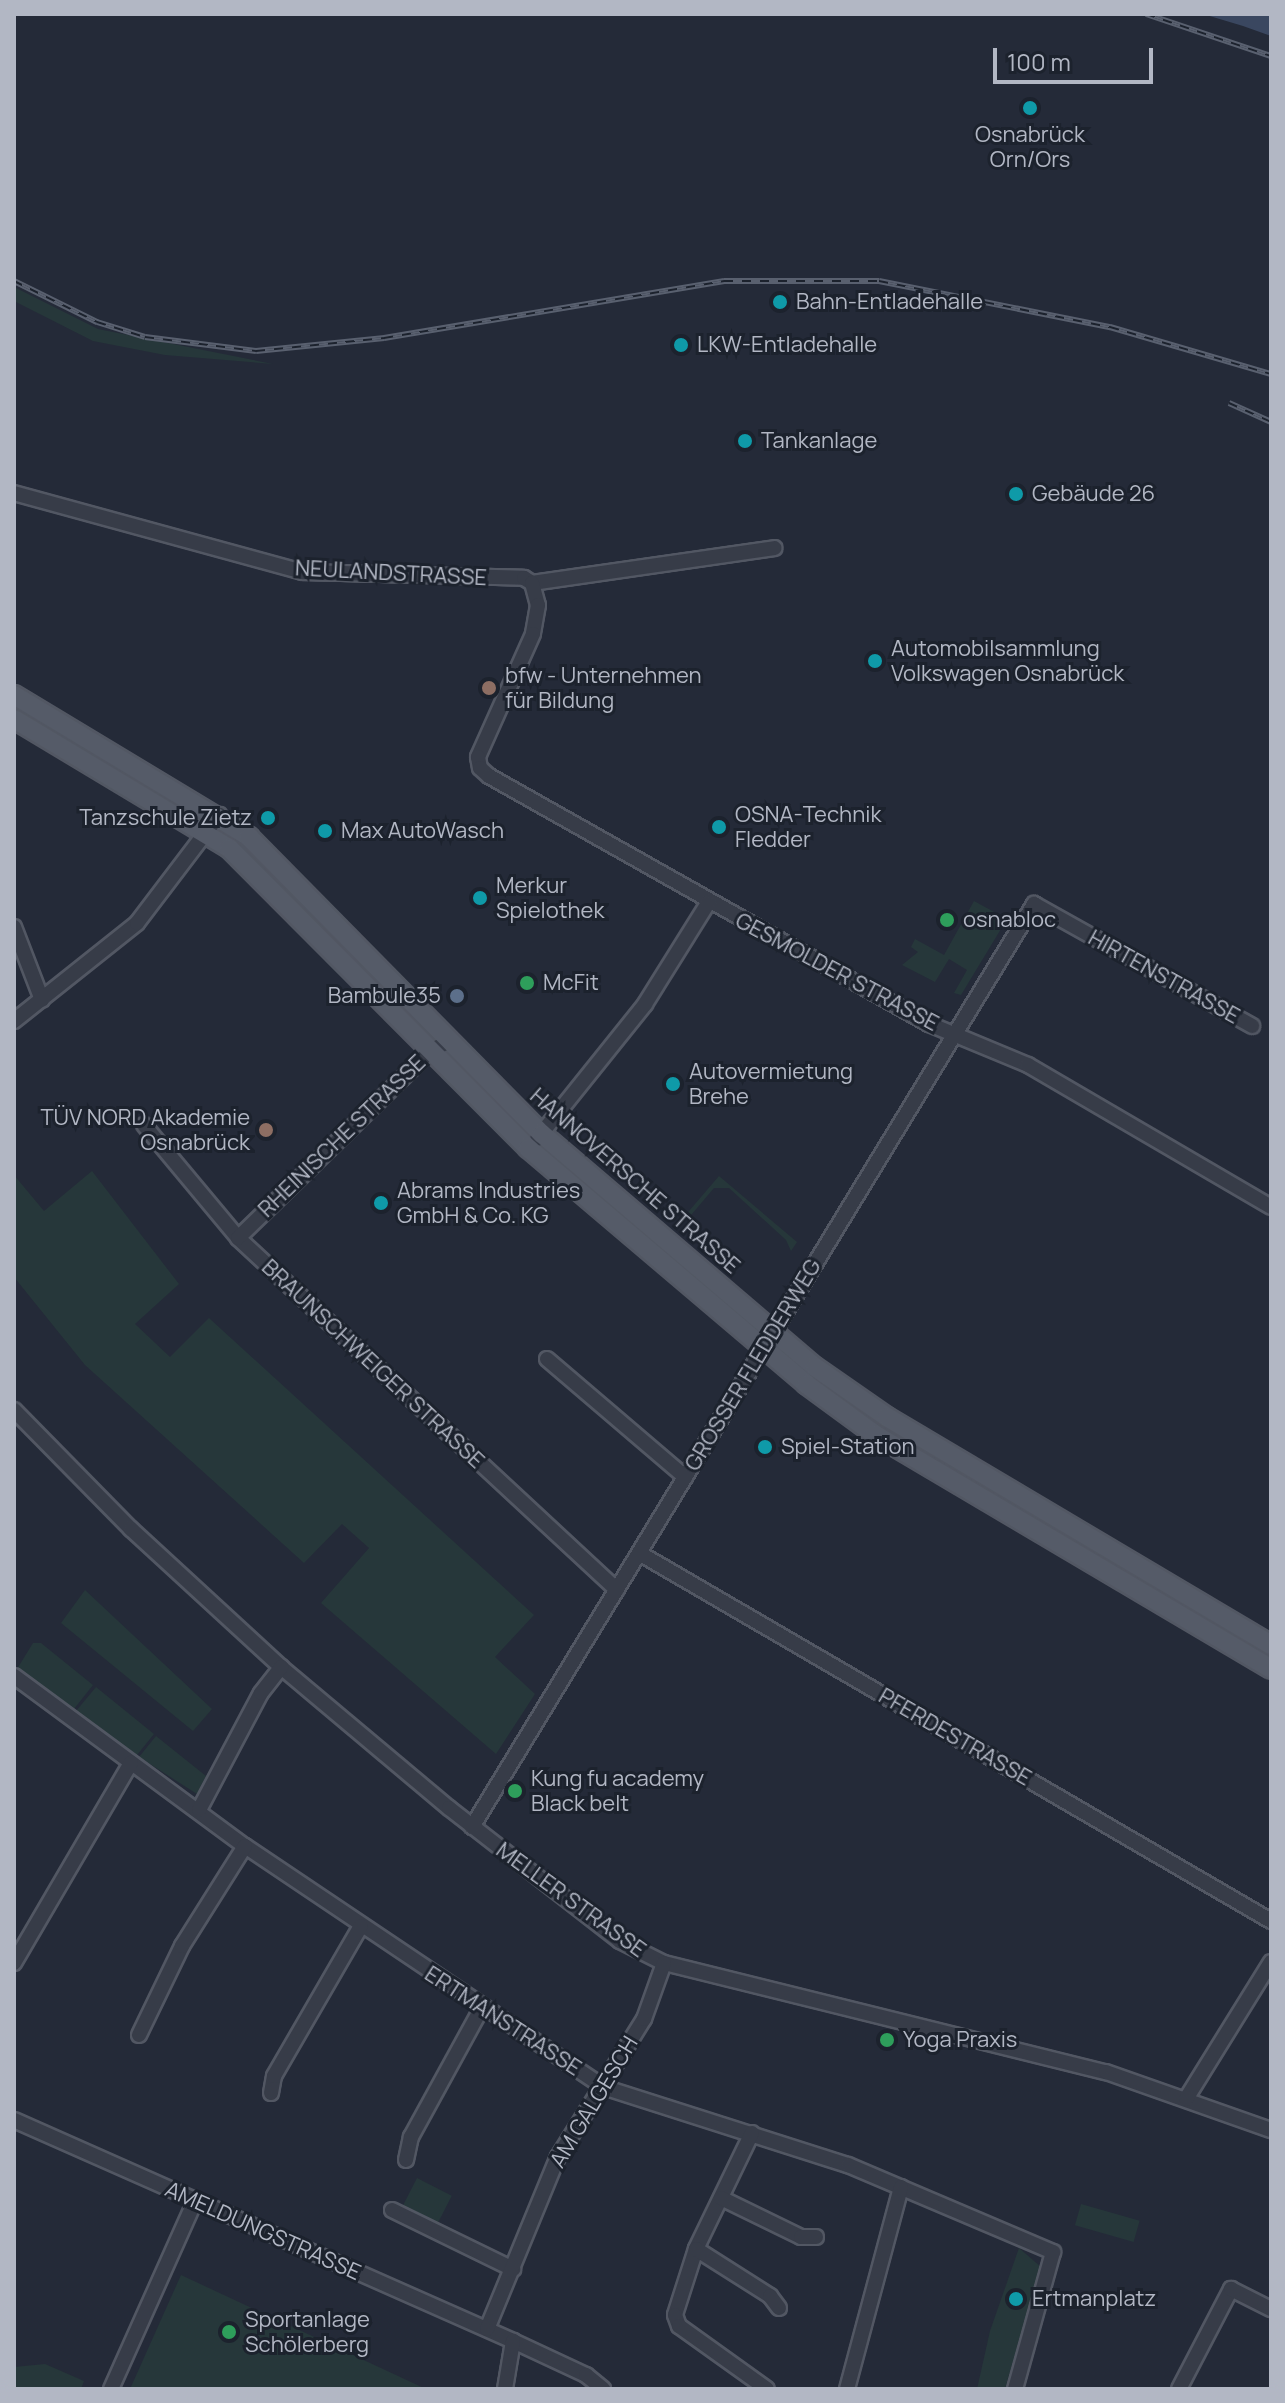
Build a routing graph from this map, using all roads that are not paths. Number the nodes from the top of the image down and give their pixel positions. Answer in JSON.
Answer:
{"nodes":[{"id":1,"x":14,"y":493,"type":"edge"},
{"id":2,"x":774,"y":548,"type":"dead end"},
{"id":3,"x":532,"y":583,"type":"junction"},
{"id":4,"x":14,"y":695,"type":"edge"},
{"id":5,"x":14,"y":719,"type":"edge"},
{"id":6,"x":219,"y":815,"type":"junction"},
{"id":7,"x":209,"y":833,"type":"junction"},
{"id":8,"x":708,"y":903,"type":"junction"},
{"id":9,"x":1034,"y":904,"type":"joint"},
{"id":10,"x":14,"y":927,"type":"edge"},
{"id":11,"x":21,"y":948,"type":"junction"},
{"id":12,"x":14,"y":966,"type":"edge"},
{"id":13,"x":42,"y":1000,"type":"junction"},
{"id":14,"x":14,"y":1021,"type":"edge"},
{"id":15,"x":1252,"y":1026,"type":"dead end"},
{"id":16,"x":956,"y":1034,"type":"junction"},
{"id":17,"x":450,"y":1041,"type":"junction"},
{"id":18,"x":430,"y":1051,"type":"junction"},
{"id":19,"x":144,"y":1125,"type":"dead end"},
{"id":20,"x":542,"y":1134,"type":"junction"},
{"id":21,"x":528,"y":1148,"type":"junction"},
{"id":22,"x":1271,"y":1207,"type":"edge"},
{"id":23,"x":238,"y":1238,"type":"junction"},
{"id":24,"x":772,"y":1333,"type":"junction"},
{"id":25,"x":764,"y":1352,"type":"junction"},
{"id":26,"x":547,"y":1359,"type":"dead end"},
{"id":27,"x":14,"y":1410,"type":"edge"},
{"id":28,"x":685,"y":1477,"type":"junction"},
{"id":29,"x":639,"y":1553,"type":"junction"},
{"id":30,"x":617,"y":1590,"type":"junction"},
{"id":31,"x":1271,"y":1645,"type":"edge"},
{"id":32,"x":281,"y":1667,"type":"junction"},
{"id":33,"x":1271,"y":1669,"type":"edge"},
{"id":34,"x":14,"y":1676,"type":"edge"},
{"id":35,"x":131,"y":1763,"type":"junction"},
{"id":36,"x":199,"y":1810,"type":"junction"},
{"id":37,"x":472,"y":1827,"type":"junction"},
{"id":38,"x":245,"y":1846,"type":"junction"},
{"id":39,"x":1271,"y":1921,"type":"edge"},
{"id":40,"x":361,"y":1926,"type":"junction"},
{"id":41,"x":1271,"y":1962,"type":"edge"},
{"id":42,"x":14,"y":1963,"type":"edge"},
{"id":43,"x":664,"y":1963,"type":"junction"},
{"id":44,"x":481,"y":2009,"type":"junction"},
{"id":45,"x":139,"y":2035,"type":"dead end"},
{"id":46,"x":603,"y":2087,"type":"junction"},
{"id":47,"x":271,"y":2093,"type":"dead end"},
{"id":48,"x":1186,"y":2099,"type":"junction"},
{"id":49,"x":14,"y":2120,"type":"edge"},
{"id":50,"x":1271,"y":2130,"type":"edge"},
{"id":51,"x":752,"y":2133,"type":"junction"},
{"id":52,"x":406,"y":2160,"type":"dead end"},
{"id":53,"x":901,"y":2187,"type":"junction"},
{"id":54,"x":721,"y":2198,"type":"junction"},
{"id":55,"x":195,"y":2201,"type":"junction"},
{"id":56,"x":392,"y":2210,"type":"dead end"},
{"id":57,"x":816,"y":2237,"type":"dead end"},
{"id":58,"x":696,"y":2249,"type":"junction"},
{"id":59,"x":513,"y":2269,"type":"junction"},
{"id":60,"x":779,"y":2308,"type":"dead end"},
{"id":61,"x":1271,"y":2309,"type":"edge"},
{"id":62,"x":487,"y":2329,"type":"junction"},
{"id":63,"x":513,"y":2341,"type":"junction"},
{"id":64,"x":111,"y":2389,"type":"edge"},
{"id":65,"x":505,"y":2389,"type":"edge"},
{"id":66,"x":603,"y":2389,"type":"edge"},
{"id":67,"x":767,"y":2389,"type":"edge"},
{"id":68,"x":847,"y":2389,"type":"edge"},
{"id":69,"x":1015,"y":2389,"type":"edge"},
{"id":70,"x":1179,"y":2389,"type":"edge"}],
"edges":[{"from":1,"to":3,"type":"street","name":"NEULANDSTRASSE"},
{"from":2,"to":3,"type":"street","name":"NEULANDSTRASSE"},
{"from":3,"to":8,"type":"street","name":"GESMOLDER STRASSE"},
{"from":4,"to":6,"type":"main road","name":"HANNOVERSCHE STRASSE"},
{"from":5,"to":7,"type":"main road","name":"HANNOVERSCHE STRASSE"},
{"from":6,"to":7,"type":"street"},
{"from":6,"to":17,"type":"main road","name":"HANNOVERSCHE STRASSE"},
{"from":7,"to":13,"type":"street"},
{"from":7,"to":18,"type":"main road","name":"HANNOVERSCHE STRASSE"},
{"from":8,"to":16,"type":"street","name":"GESMOLDER STRASSE"},
{"from":8,"to":20,"type":"street"},
{"from":9,"to":15,"type":"street","name":"HIRTENSTRASSE"},
{"from":9,"to":16,"type":"street","name":"GROSSER FLEDDERWEG"},
{"from":10,"to":11,"type":"street"},
{"from":11,"to":12,"type":"street"},
{"from":11,"to":13,"type":"street"},
{"from":13,"to":14,"type":"street"},
{"from":16,"to":22,"type":"street","name":"GESMOLDER STRASSE"},
{"from":16,"to":24,"type":"street","name":"GROSSER FLEDDERWEG"},
{"from":17,"to":18,"type":"street","name":"RHEINISCHE STRASSE"},
{"from":17,"to":20,"type":"main road","name":"HANNOVERSCHE STRASSE"},
{"from":18,"to":21,"type":"main road","name":"HANNOVERSCHE STRASSE"},
{"from":18,"to":23,"type":"street","name":"RHEINISCHE STRASSE"},
{"from":19,"to":23,"type":"street","name":"BRAUNSCHWEIGER STRASSE"},
{"from":20,"to":21,"type":"street"},
{"from":20,"to":24,"type":"main road","name":"HANNOVERSCHE STRASSE"},
{"from":21,"to":25,"type":"main road","name":"HANNOVERSCHE STRASSE"},
{"from":23,"to":30,"type":"street","name":"BRAUNSCHWEIGER STRASSE"},
{"from":24,"to":25,"type":"street","name":"GROSSER FLEDDERWEG"},
{"from":24,"to":31,"type":"main road","name":"HANNOVERSCHE STRASSE"},
{"from":25,"to":28,"type":"street","name":"GROSSER FLEDDERWEG"},
{"from":25,"to":33,"type":"main road","name":"HANNOVERSCHE STRASSE"},
{"from":26,"to":28,"type":"street"},
{"from":27,"to":32,"type":"street","name":"MELLER STRASSE"},
{"from":28,"to":29,"type":"street","name":"GROSSER FLEDDERWEG"},
{"from":29,"to":30,"type":"street","name":"GROSSER FLEDDERWEG"},
{"from":29,"to":39,"type":"street","name":"PFERDESTRASSE"},
{"from":30,"to":37,"type":"street","name":"GROSSER FLEDDERWEG"},
{"from":32,"to":36,"type":"street"},
{"from":32,"to":37,"type":"street","name":"MELLER STRASSE"},
{"from":34,"to":35,"type":"street","name":"ERTMANSTRASSE"},
{"from":35,"to":36,"type":"street","name":"ERTMANSTRASSE"},
{"from":35,"to":42,"type":"street"},
{"from":36,"to":38,"type":"street","name":"ERTMANSTRASSE"},
{"from":37,"to":43,"type":"street","name":"MELLER STRASSE"},
{"from":38,"to":40,"type":"street","name":"ERTMANSTRASSE"},
{"from":38,"to":45,"type":"street"},
{"from":40,"to":44,"type":"street","name":"ERTMANSTRASSE"},
{"from":40,"to":47,"type":"street"},
{"from":41,"to":48,"type":"street"},
{"from":43,"to":46,"type":"street","name":"AM GALGESCH"},
{"from":43,"to":48,"type":"street","name":"MELLER STRASSE"},
{"from":44,"to":46,"type":"street","name":"ERTMANSTRASSE"},
{"from":44,"to":52,"type":"street"},
{"from":46,"to":51,"type":"street","name":"ERTMANSTRASSE"},
{"from":46,"to":59,"type":"street","name":"AM GALGESCH"},
{"from":48,"to":50,"type":"street","name":"MELLER STRASSE"},
{"from":49,"to":55,"type":"street","name":"AMELDUNGSTRASSE"},
{"from":51,"to":53,"type":"street","name":"ERTMANSTRASSE"},
{"from":51,"to":54,"type":"street"},
{"from":53,"to":68,"type":"street"},
{"from":53,"to":69,"type":"street","name":"ERTMANSTRASSE"},
{"from":54,"to":57,"type":"street"},
{"from":54,"to":58,"type":"street"},
{"from":55,"to":62,"type":"street","name":"AMELDUNGSTRASSE"},
{"from":55,"to":64,"type":"street"},
{"from":56,"to":59,"type":"street"},
{"from":58,"to":60,"type":"street"},
{"from":58,"to":67,"type":"street"},
{"from":59,"to":62,"type":"street","name":"AM GALGESCH"},
{"from":61,"to":70,"type":"street"},
{"from":62,"to":63,"type":"street","name":"AMELDUNGSTRASSE"},
{"from":63,"to":65,"type":"street"},
{"from":63,"to":66,"type":"street","name":"AMELDUNGSTRASSE"}]}
